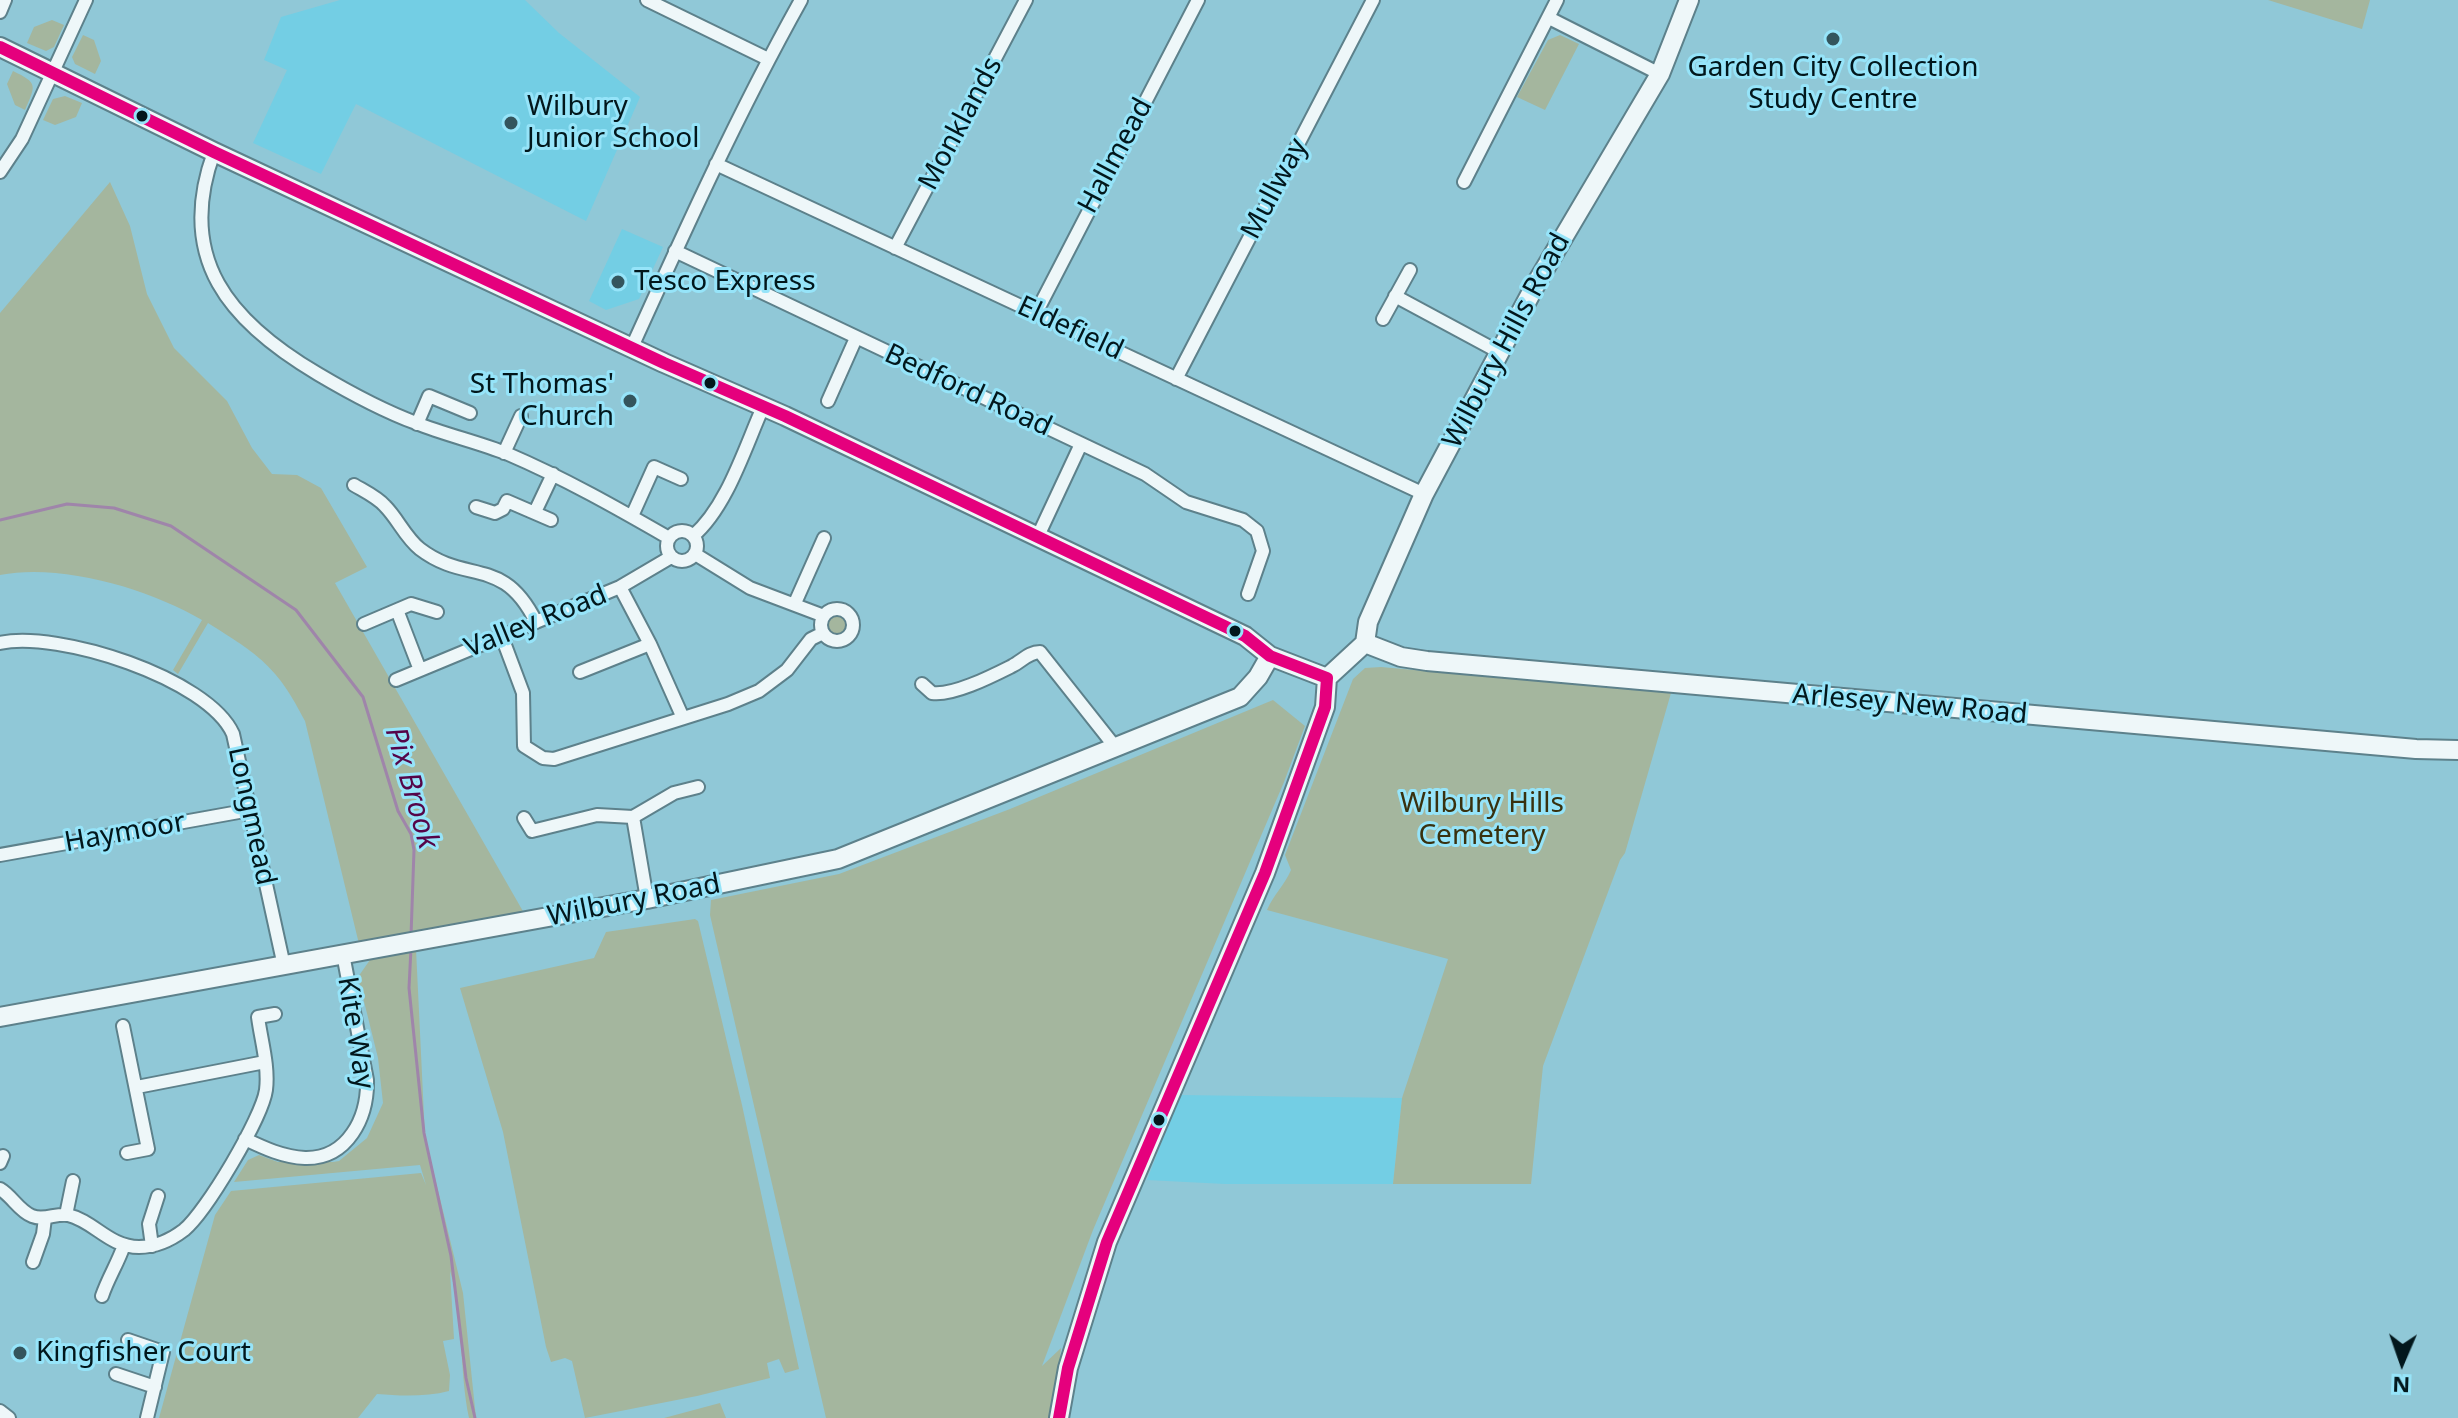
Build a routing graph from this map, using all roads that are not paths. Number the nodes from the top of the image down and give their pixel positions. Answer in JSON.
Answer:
{"nodes":[{"id":1,"x":5,"y":0,"type":"edge"},
{"id":2,"x":86,"y":0,"type":"edge"},
{"id":3,"x":647,"y":0,"type":"edge"},
{"id":4,"x":801,"y":0,"type":"edge"},
{"id":5,"x":1026,"y":0,"type":"edge"},
{"id":6,"x":1198,"y":0,"type":"edge"},
{"id":7,"x":1373,"y":0,"type":"edge"},
{"id":8,"x":1557,"y":0,"type":"edge"},
{"id":9,"x":1689,"y":0,"type":"edge"},
{"id":10,"x":0,"y":12,"type":"edge"},
{"id":11,"x":1549,"y":18,"type":"junction"},
{"id":12,"x":0,"y":47,"type":"edge"},
{"id":13,"x":768,"y":59,"type":"junction"},
{"id":14,"x":53,"y":72,"type":"junction"},
{"id":15,"x":1660,"y":74,"type":"junction"},
{"id":16,"x":214,"y":152,"type":"junction"},
{"id":17,"x":716,"y":164,"type":"junction"},
{"id":18,"x":0,"y":172,"type":"edge"},
{"id":19,"x":1464,"y":182,"type":"dead end"},
{"id":20,"x":895,"y":248,"type":"junction"},
{"id":21,"x":675,"y":251,"type":"junction"},
{"id":22,"x":1410,"y":270,"type":"dead end"},
{"id":23,"x":1395,"y":296,"type":"junction"},
{"id":24,"x":1036,"y":313,"type":"junction"},
{"id":25,"x":1383,"y":319,"type":"dead end"},
{"id":26,"x":856,"y":338,"type":"junction"},
{"id":27,"x":632,"y":347,"type":"junction"},
{"id":28,"x":1499,"y":352,"type":"junction"},
{"id":29,"x":1176,"y":379,"type":"junction"},
{"id":30,"x":828,"y":401,"type":"dead end"},
{"id":31,"x":763,"y":407,"type":"junction"},
{"id":32,"x":470,"y":413,"type":"dead end"},
{"id":33,"x":521,"y":416,"type":"dead end"},
{"id":34,"x":417,"y":424,"type":"junction"},
{"id":35,"x":1081,"y":444,"type":"junction"},
{"id":36,"x":504,"y":453,"type":"junction"},
{"id":37,"x":553,"y":474,"type":"junction"},
{"id":38,"x":681,"y":479,"type":"dead end"},
{"id":39,"x":354,"y":485,"type":"dead end"},
{"id":40,"x":1424,"y":494,"type":"junction"},
{"id":41,"x":476,"y":507,"type":"dead end"},
{"id":42,"x":535,"y":512,"type":"junction"},
{"id":43,"x":632,"y":516,"type":"junction"},
{"id":44,"x":551,"y":520,"type":"dead end"},
{"id":45,"x":693,"y":536,"type":"junction"},
{"id":46,"x":1038,"y":536,"type":"junction"},
{"id":47,"x":669,"y":538,"type":"junction"},
{"id":48,"x":824,"y":538,"type":"dead end"},
{"id":49,"x":695,"y":554,"type":"junction"},
{"id":50,"x":671,"y":557,"type":"junction"},
{"id":51,"x":620,"y":587,"type":"junction"},
{"id":52,"x":1248,"y":594,"type":"dead end"},
{"id":53,"x":795,"y":603,"type":"junction"},
{"id":54,"x":397,"y":610,"type":"junction"},
{"id":55,"x":437,"y":612,"type":"dead end"},
{"id":56,"x":824,"y":616,"type":"junction"},
{"id":57,"x":536,"y":622,"type":"junction"},
{"id":58,"x":364,"y":624,"type":"dead end"},
{"id":59,"x":823,"y":633,"type":"junction"},
{"id":60,"x":502,"y":637,"type":"junction"},
{"id":61,"x":0,"y":643,"type":"edge"},
{"id":62,"x":1365,"y":643,"type":"junction"},
{"id":63,"x":650,"y":644,"type":"junction"},
{"id":64,"x":1270,"y":656,"type":"junction"},
{"id":65,"x":420,"y":670,"type":"junction"},
{"id":66,"x":580,"y":672,"type":"dead end"},
{"id":67,"x":1327,"y":678,"type":"junction"},
{"id":68,"x":396,"y":680,"type":"dead end"},
{"id":69,"x":922,"y":684,"type":"dead end"},
{"id":70,"x":683,"y":718,"type":"junction"},
{"id":71,"x":1116,"y":748,"type":"junction"},
{"id":72,"x":2458,"y":750,"type":"edge"},
{"id":73,"x":698,"y":787,"type":"dead end"},
{"id":74,"x":250,"y":810,"type":"junction"},
{"id":75,"x":633,"y":817,"type":"junction"},
{"id":76,"x":524,"y":818,"type":"dead end"},
{"id":77,"x":0,"y":855,"type":"edge"},
{"id":78,"x":647,"y":899,"type":"junction"},
{"id":79,"x":343,"y":954,"type":"junction"},
{"id":80,"x":284,"y":966,"type":"junction"},
{"id":81,"x":275,"y":1014,"type":"dead end"},
{"id":82,"x":0,"y":1017,"type":"edge"},
{"id":83,"x":123,"y":1026,"type":"dead end"},
{"id":84,"x":265,"y":1062,"type":"junction"},
{"id":85,"x":137,"y":1087,"type":"junction"},
{"id":86,"x":245,"y":1139,"type":"junction"},
{"id":87,"x":127,"y":1153,"type":"dead end"},
{"id":88,"x":73,"y":1181,"type":"dead end"},
{"id":89,"x":0,"y":1189,"type":"edge"},
{"id":90,"x":158,"y":1196,"type":"dead end"},
{"id":91,"x":66,"y":1215,"type":"junction"},
{"id":92,"x":45,"y":1218,"type":"junction"},
{"id":93,"x":124,"y":1245,"type":"junction"},
{"id":94,"x":152,"y":1246,"type":"junction"},
{"id":95,"x":33,"y":1262,"type":"dead end"},
{"id":96,"x":102,"y":1296,"type":"dead end"},
{"id":97,"x":128,"y":1340,"type":"dead end"},
{"id":98,"x":116,"y":1374,"type":"dead end"},
{"id":99,"x":155,"y":1387,"type":"junction"},
{"id":100,"x":0,"y":1411,"type":"edge"},
{"id":101,"x":9,"y":1418,"type":"edge"},
{"id":102,"x":147,"y":1418,"type":"edge"},
{"id":103,"x":1059,"y":1418,"type":"edge"}],
"edges":[{"from":1,"to":10,"type":"street"},
{"from":2,"to":14,"type":"street"},
{"from":3,"to":13,"type":"street"},
{"from":4,"to":13,"type":"street"},
{"from":5,"to":20,"type":"street","name":"Monklands"},
{"from":6,"to":24,"type":"street","name":"Hallmead"},
{"from":7,"to":29,"type":"street","name":"Mullway"},
{"from":8,"to":11,"type":"street"},
{"from":9,"to":15,"type":"street","name":"Wilbury Hills Road"},
{"from":11,"to":15,"type":"street"},
{"from":11,"to":19,"type":"street"},
{"from":12,"to":14,"type":"street"},
{"from":13,"to":17,"type":"street"},
{"from":14,"to":16,"type":"street"},
{"from":14,"to":18,"type":"street"},
{"from":15,"to":28,"type":"street","name":"Wilbury Hills Road"},
{"from":16,"to":27,"type":"street"},
{"from":16,"to":34,"type":"street"},
{"from":17,"to":20,"type":"street","name":"Eldefield"},
{"from":17,"to":21,"type":"street"},
{"from":20,"to":24,"type":"street","name":"Eldefield"},
{"from":21,"to":26,"type":"street","name":"Bedford Road"},
{"from":21,"to":27,"type":"street"},
{"from":22,"to":23,"type":"street"},
{"from":23,"to":25,"type":"street"},
{"from":23,"to":28,"type":"street"},
{"from":24,"to":29,"type":"street","name":"Eldefield"},
{"from":26,"to":30,"type":"street","name":"Bedford Road"},
{"from":26,"to":35,"type":"street","name":"Bedford Road"},
{"from":27,"to":31,"type":"street"},
{"from":28,"to":40,"type":"street","name":"Wilbury Hills Road"},
{"from":29,"to":40,"type":"street","name":"Eldefield"},
{"from":31,"to":45,"type":"street"},
{"from":31,"to":46,"type":"street"},
{"from":32,"to":34,"type":"street"},
{"from":33,"to":36,"type":"street"},
{"from":34,"to":36,"type":"street"},
{"from":35,"to":46,"type":"street","name":"Bedford Road"},
{"from":35,"to":52,"type":"street","name":"Bedford Road"},
{"from":36,"to":37,"type":"street"},
{"from":37,"to":42,"type":"street"},
{"from":37,"to":43,"type":"street"},
{"from":38,"to":43,"type":"street"},
{"from":39,"to":57,"type":"street"},
{"from":40,"to":62,"type":"street","name":"Wilbury Hills Road"},
{"from":41,"to":42,"type":"street"},
{"from":42,"to":44,"type":"street"},
{"from":43,"to":47,"type":"street"},
{"from":45,"to":47,"type":"street"},
{"from":45,"to":49,"type":"street"},
{"from":46,"to":64,"type":"street"},
{"from":47,"to":50,"type":"street"},
{"from":48,"to":53,"type":"street"},
{"from":49,"to":50,"type":"street"},
{"from":49,"to":53,"type":"street"},
{"from":50,"to":51,"type":"street","name":"Valley Road"},
{"from":51,"to":57,"type":"street","name":"Valley Road"},
{"from":51,"to":63,"type":"street"},
{"from":53,"to":56,"type":"street"},
{"from":54,"to":55,"type":"street"},
{"from":54,"to":58,"type":"street"},
{"from":54,"to":65,"type":"street"},
{"from":56,"to":59,"type":"street"},
{"from":56,"to":59,"type":"street"},
{"from":57,"to":60,"type":"street","name":"Valley Road"},
{"from":59,"to":70,"type":"street"},
{"from":60,"to":65,"type":"street","name":"Valley Road"},
{"from":60,"to":70,"type":"street"},
{"from":61,"to":74,"type":"street","name":"Longmead"},
{"from":62,"to":67,"type":"street"},
{"from":62,"to":72,"type":"street","name":"Arlesey New Road"},
{"from":63,"to":66,"type":"street"},
{"from":63,"to":70,"type":"street"},
{"from":64,"to":67,"type":"street"},
{"from":64,"to":71,"type":"street","name":"Wilbury Road"},
{"from":65,"to":68,"type":"street","name":"Valley Road"},
{"from":67,"to":103,"type":"street"},
{"from":69,"to":71,"type":"street"},
{"from":71,"to":78,"type":"street","name":"Wilbury Road"},
{"from":73,"to":75,"type":"street"},
{"from":74,"to":77,"type":"street","name":"Haymoor"},
{"from":74,"to":80,"type":"street","name":"Longmead"},
{"from":75,"to":76,"type":"street"},
{"from":75,"to":78,"type":"street"},
{"from":78,"to":79,"type":"street","name":"Wilbury Road"},
{"from":79,"to":80,"type":"street","name":"Wilbury Road"},
{"from":79,"to":86,"type":"street","name":"Kite Way"},
{"from":80,"to":82,"type":"street","name":"Wilbury Road"},
{"from":81,"to":84,"type":"street"},
{"from":83,"to":85,"type":"street"},
{"from":84,"to":85,"type":"street"},
{"from":84,"to":86,"type":"street"},
{"from":85,"to":87,"type":"street"},
{"from":86,"to":94,"type":"street"},
{"from":88,"to":91,"type":"street"},
{"from":89,"to":92,"type":"street"},
{"from":90,"to":94,"type":"street"},
{"from":91,"to":92,"type":"street"},
{"from":91,"to":93,"type":"street"},
{"from":92,"to":95,"type":"street"},
{"from":93,"to":94,"type":"street"},
{"from":93,"to":96,"type":"street"},
{"from":97,"to":99,"type":"street"},
{"from":98,"to":99,"type":"street"},
{"from":99,"to":102,"type":"street"},
{"from":100,"to":101,"type":"street"}]}
